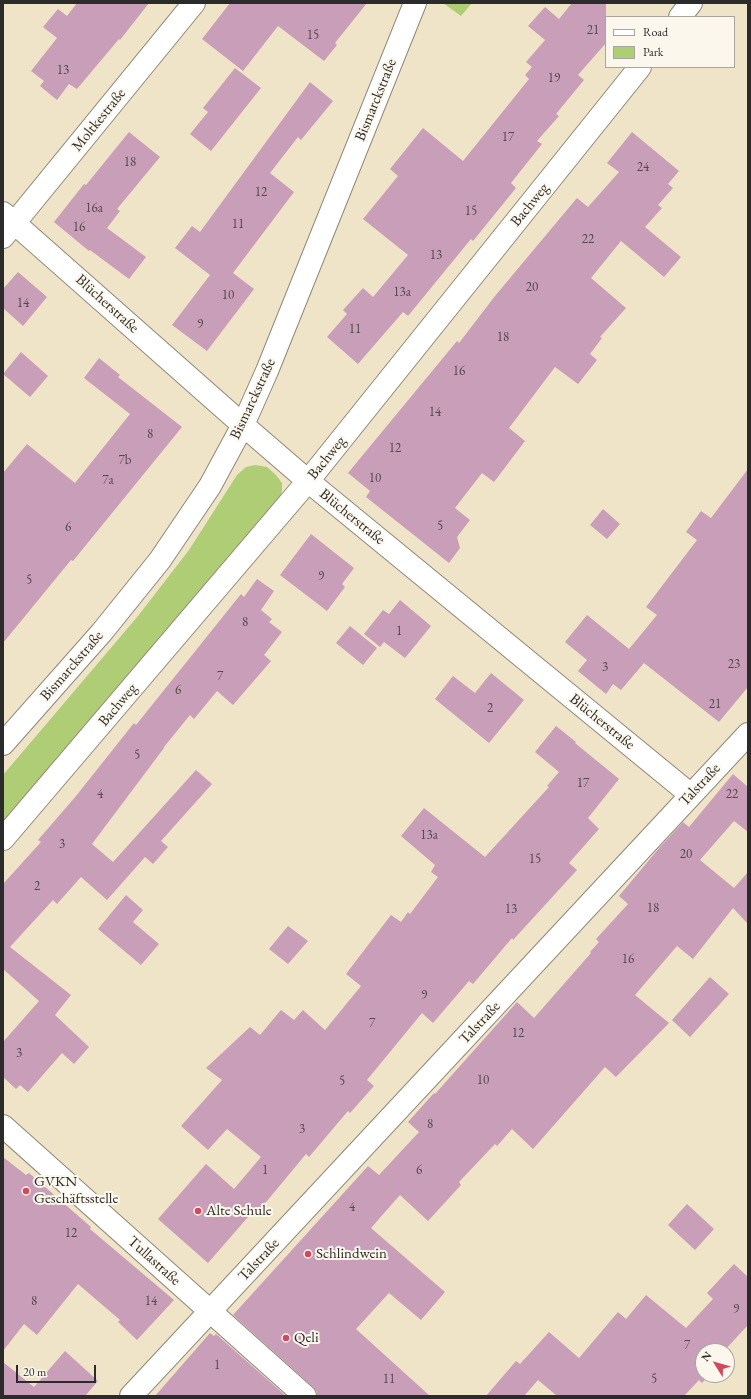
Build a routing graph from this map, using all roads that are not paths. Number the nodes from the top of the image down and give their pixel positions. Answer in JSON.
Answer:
{"nodes":[{"id":1,"x":194,"y":3,"type":"edge"},
{"id":2,"x":415,"y":3,"type":"edge"},
{"id":3,"x":692,"y":3,"type":"edge"},
{"id":4,"x":681,"y":16,"type":"edge"},
{"id":5,"x":639,"y":68,"type":"edge"},
{"id":6,"x":7,"y":224,"type":"edge"},
{"id":7,"x":242,"y":425,"type":"junction"},
{"id":8,"x":308,"y":481,"type":"junction"},
{"id":9,"x":748,"y":734,"type":"edge"},
{"id":10,"x":3,"y":744,"type":"edge"},
{"id":11,"x":691,"y":795,"type":"junction"},
{"id":12,"x":3,"y":839,"type":"edge"},
{"id":13,"x":3,"y":1126,"type":"edge"},
{"id":14,"x":211,"y":1311,"type":"junction"},
{"id":15,"x":131,"y":1396,"type":"edge"},
{"id":16,"x":305,"y":1396,"type":"edge"}],
"edges":[{"from":1,"to":6,"type":"street","name":"Moltkestraße"},
{"from":2,"to":7,"type":"street","name":"Bismarckstraße"},
{"from":3,"to":4,"type":"street"},
{"from":5,"to":8,"type":"street","name":"Bachweg"},
{"from":6,"to":7,"type":"street","name":"Blücherstraße"},
{"from":7,"to":8,"type":"street","name":"Blücherstraße"},
{"from":7,"to":10,"type":"street","name":"Bismarckstraße"},
{"from":8,"to":11,"type":"street","name":"Blücherstraße"},
{"from":8,"to":12,"type":"street","name":"Bachweg"},
{"from":9,"to":11,"type":"street","name":"Talstraße"},
{"from":11,"to":14,"type":"street","name":"Talstraße"},
{"from":13,"to":14,"type":"street","name":"Tullastraße"},
{"from":14,"to":15,"type":"street","name":"Talstraße"},
{"from":14,"to":16,"type":"street","name":"Tullastraße"}]}
